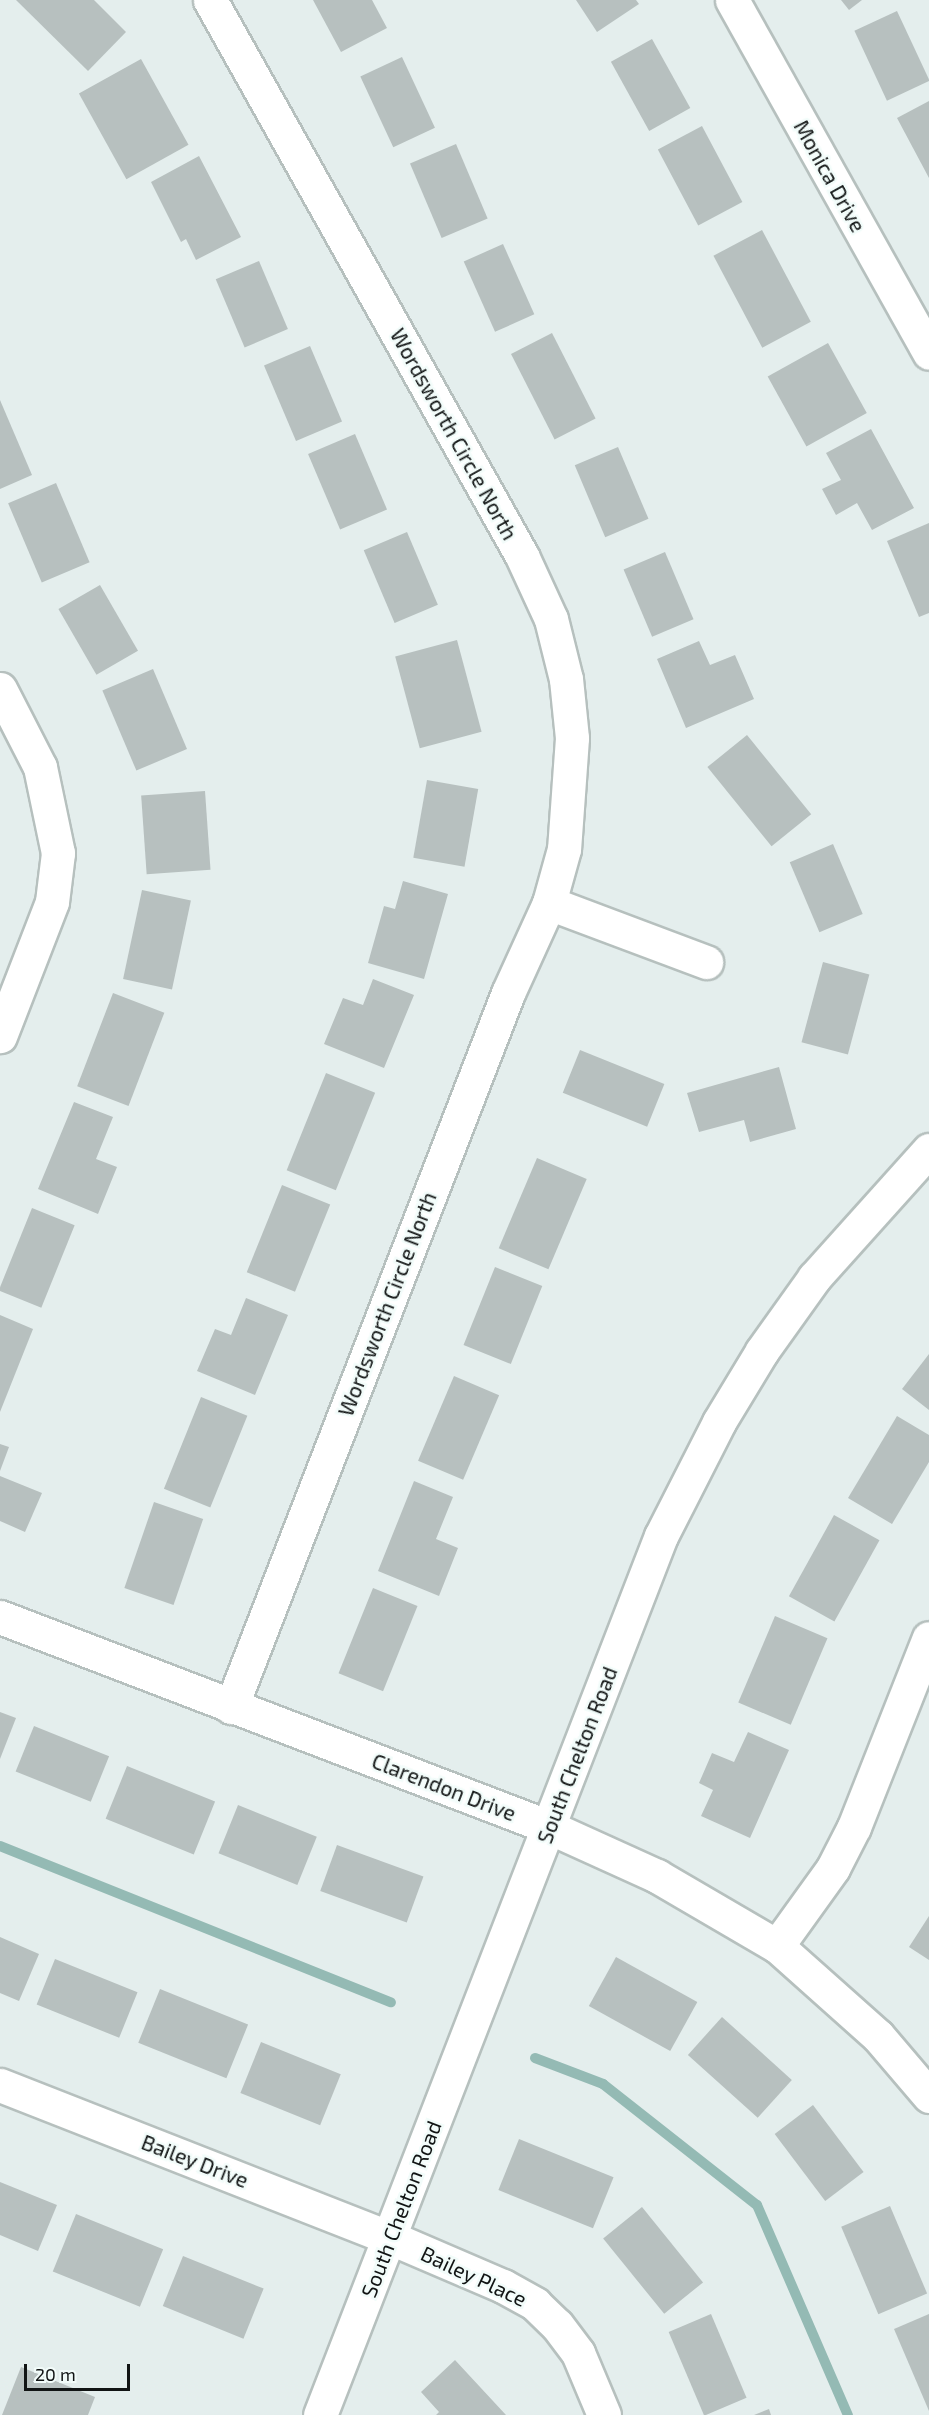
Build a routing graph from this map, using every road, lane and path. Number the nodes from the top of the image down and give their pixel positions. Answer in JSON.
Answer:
{"nodes":[{"id":1,"x":210,"y":0,"type":"edge"},
{"id":2,"x":732,"y":0,"type":"edge"},
{"id":3,"x":929,"y":353,"type":"edge"},
{"id":4,"x":0,"y":689,"type":"edge"},
{"id":5,"x":549,"y":903,"type":"junction"},
{"id":6,"x":706,"y":962,"type":"dead end"},
{"id":7,"x":0,"y":1036,"type":"edge"},
{"id":8,"x":929,"y":1150,"type":"edge"},
{"id":9,"x":0,"y":1617,"type":"edge"},
{"id":10,"x":929,"y":1638,"type":"edge"},
{"id":11,"x":231,"y":1707,"type":"junction"},
{"id":12,"x":549,"y":1827,"type":"junction"},
{"id":13,"x":777,"y":1946,"type":"junction"},
{"id":14,"x":0,"y":2085,"type":"edge"},
{"id":15,"x":929,"y":2096,"type":"edge"},
{"id":16,"x":391,"y":2238,"type":"junction"},
{"id":17,"x":320,"y":2415,"type":"edge"},
{"id":18,"x":604,"y":2415,"type":"edge"}],
"edges":[{"from":1,"to":5,"type":"street","name":"Wordsworth Circle North"},
{"from":2,"to":3,"type":"street","name":"Monica Drive"},
{"from":4,"to":7,"type":"street"},
{"from":5,"to":6,"type":"street"},
{"from":5,"to":11,"type":"street","name":"Wordsworth Circle North"},
{"from":8,"to":12,"type":"street","name":"South Chelton Road"},
{"from":9,"to":11,"type":"street","name":"Clarendon Drive"},
{"from":10,"to":13,"type":"street"},
{"from":11,"to":12,"type":"street","name":"Clarendon Drive"},
{"from":12,"to":13,"type":"street","name":"Clarendon Drive"},
{"from":12,"to":16,"type":"street","name":"South Chelton Road"},
{"from":13,"to":15,"type":"street","name":"Clarendon Drive"},
{"from":14,"to":16,"type":"street","name":"Bailey Drive"},
{"from":16,"to":17,"type":"street","name":"South Chelton Road"},
{"from":16,"to":18,"type":"street","name":"Bailey Place"}]}
